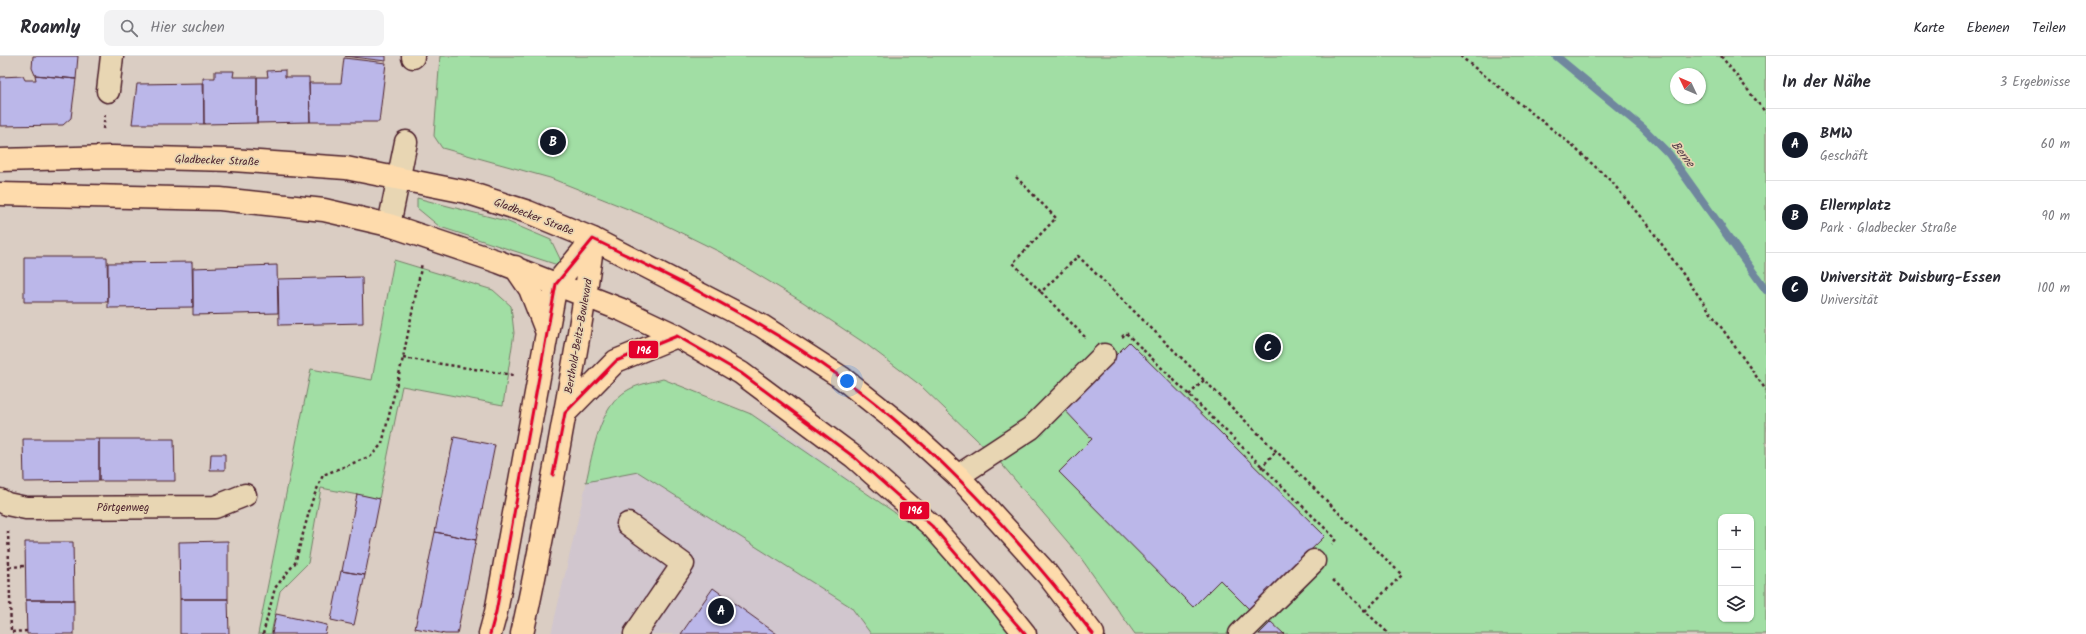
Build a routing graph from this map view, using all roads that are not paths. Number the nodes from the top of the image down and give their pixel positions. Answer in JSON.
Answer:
{"nodes":[{"id":1,"x":112,"y":56,"type":"edge"},
{"id":2,"x":108,"y":91,"type":"dead end"},
{"id":3,"x":406,"y":142,"type":"dead end"},
{"id":4,"x":0,"y":160,"type":"edge"},
{"id":5,"x":398,"y":178,"type":"junction"},
{"id":6,"x":0,"y":194,"type":"edge"},
{"id":7,"x":388,"y":226,"type":"junction"},
{"id":8,"x":593,"y":239,"type":"junction"},
{"id":9,"x":515,"y":267,"type":"junction"},
{"id":10,"x":556,"y":284,"type":"junction"},
{"id":11,"x":586,"y":295,"type":"junction"},
{"id":12,"x":546,"y":333,"type":"junction"},
{"id":13,"x":677,"y":336,"type":"junction"},
{"id":14,"x":1104,"y":355,"type":"road end"},
{"id":15,"x":565,"y":413,"type":"junction"},
{"id":16,"x":958,"y":476,"type":"junction"},
{"id":17,"x":245,"y":495,"type":"dead end"},
{"id":18,"x":4,"y":502,"type":"edge"},
{"id":19,"x":628,"y":524,"type":"dead end"},
{"id":20,"x":1314,"y":562,"type":"road end"},
{"id":21,"x":490,"y":634,"type":"edge"},
{"id":22,"x":522,"y":634,"type":"edge"},
{"id":23,"x":635,"y":634,"type":"edge"},
{"id":24,"x":1025,"y":634,"type":"edge"},
{"id":25,"x":1093,"y":634,"type":"edge"},
{"id":26,"x":1240,"y":634,"type":"edge"}],
"edges":[{"from":1,"to":2,"type":"street"},
{"from":3,"to":5,"type":"street"},
{"from":4,"to":5,"type":"main road","name":"Gladbecker Straße"},
{"from":5,"to":7,"type":"street"},
{"from":5,"to":8,"type":"main road","name":"Gladbecker Straße"},
{"from":6,"to":7,"type":"main road"},
{"from":7,"to":9,"type":"main road"},
{"from":8,"to":10,"type":"main road","name":"Berthold-Beitz-Boulevard"},
{"from":8,"to":11,"type":"main road","name":"Berthold-Beitz-Boulevard"},
{"from":8,"to":16,"type":"main road","name":"Gladbecker Straße"},
{"from":9,"to":10,"type":"main road"},
{"from":9,"to":12,"type":"main road","name":"Berthold-Beitz-Boulevard"},
{"from":10,"to":11,"type":"main road"},
{"from":10,"to":12,"type":"main road","name":"Berthold-Beitz-Boulevard"},
{"from":11,"to":13,"type":"main road"},
{"from":11,"to":15,"type":"main road","name":"Berthold-Beitz-Boulevard"},
{"from":12,"to":21,"type":"main road","name":"Berthold-Beitz-Boulevard"},
{"from":13,"to":15,"type":"main road"},
{"from":13,"to":24,"type":"main road"},
{"from":14,"to":16,"type":"street"},
{"from":15,"to":22,"type":"main road","name":"Berthold-Beitz-Boulevard"},
{"from":16,"to":25,"type":"main road","name":"Gladbecker Straße"},
{"from":17,"to":18,"type":"street","name":"Pörtgenweg"},
{"from":19,"to":23,"type":"street"},
{"from":20,"to":26,"type":"street"}]}
